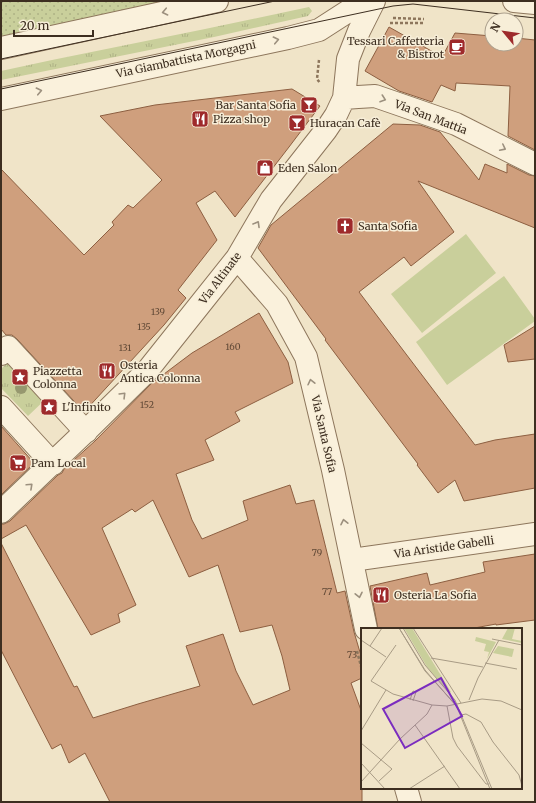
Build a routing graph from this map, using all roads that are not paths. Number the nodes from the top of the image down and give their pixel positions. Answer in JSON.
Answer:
{"nodes":[{"id":1,"x":217,"y":1,"type":"edge"},
{"id":2,"x":364,"y":1,"type":"edge"},
{"id":3,"x":374,"y":1,"type":"edge"},
{"id":4,"x":1,"y":48,"type":"edge"},
{"id":5,"x":344,"y":98,"type":"junction"},
{"id":6,"x":1,"y":99,"type":"edge"},
{"id":7,"x":535,"y":164,"type":"edge"},
{"id":8,"x":237,"y":258,"type":"junction"},
{"id":9,"x":1,"y":354,"type":"edge"},
{"id":10,"x":1,"y":407,"type":"edge"},
{"id":11,"x":86,"y":432,"type":"junction"},
{"id":12,"x":53,"y":464,"type":"junction"},
{"id":13,"x":1,"y":512,"type":"edge"},
{"id":14,"x":535,"y":534,"type":"edge"},
{"id":15,"x":352,"y":560,"type":"junction"},
{"id":16,"x":366,"y":628,"type":"edge"},
{"id":17,"x":406,"y":789,"type":"edge"},
{"id":18,"x":410,"y":802,"type":"edge"}],
"edges":[{"from":1,"to":4,"type":"street","one_way":true},
{"from":6,"to":2,"type":"street","name":"Via Giambattista Morgagni","one_way":true},
{"from":3,"to":5,"type":"street","name":"Via Altinate"},
{"from":5,"to":7,"type":"street","name":"Via San Mattia","one_way":true},
{"from":8,"to":5,"type":"street","name":"Via Altinate","one_way":true},
{"from":11,"to":8,"type":"street","name":"Via Altinate","one_way":true},
{"from":15,"to":8,"type":"street","name":"Via Santa Sofia","one_way":true},
{"from":9,"to":11,"type":"street"},
{"from":10,"to":12,"type":"street"},
{"from":11,"to":12,"type":"street","name":"Via Altinate"},
{"from":13,"to":12,"type":"street","name":"Via Altinate","one_way":true},
{"from":14,"to":15,"type":"street","name":"Via Aristide Gabelli"},
{"from":15,"to":16,"type":"street","name":"Via Santa Sofia","one_way":true},
{"from":17,"to":18,"type":"street"}]}
